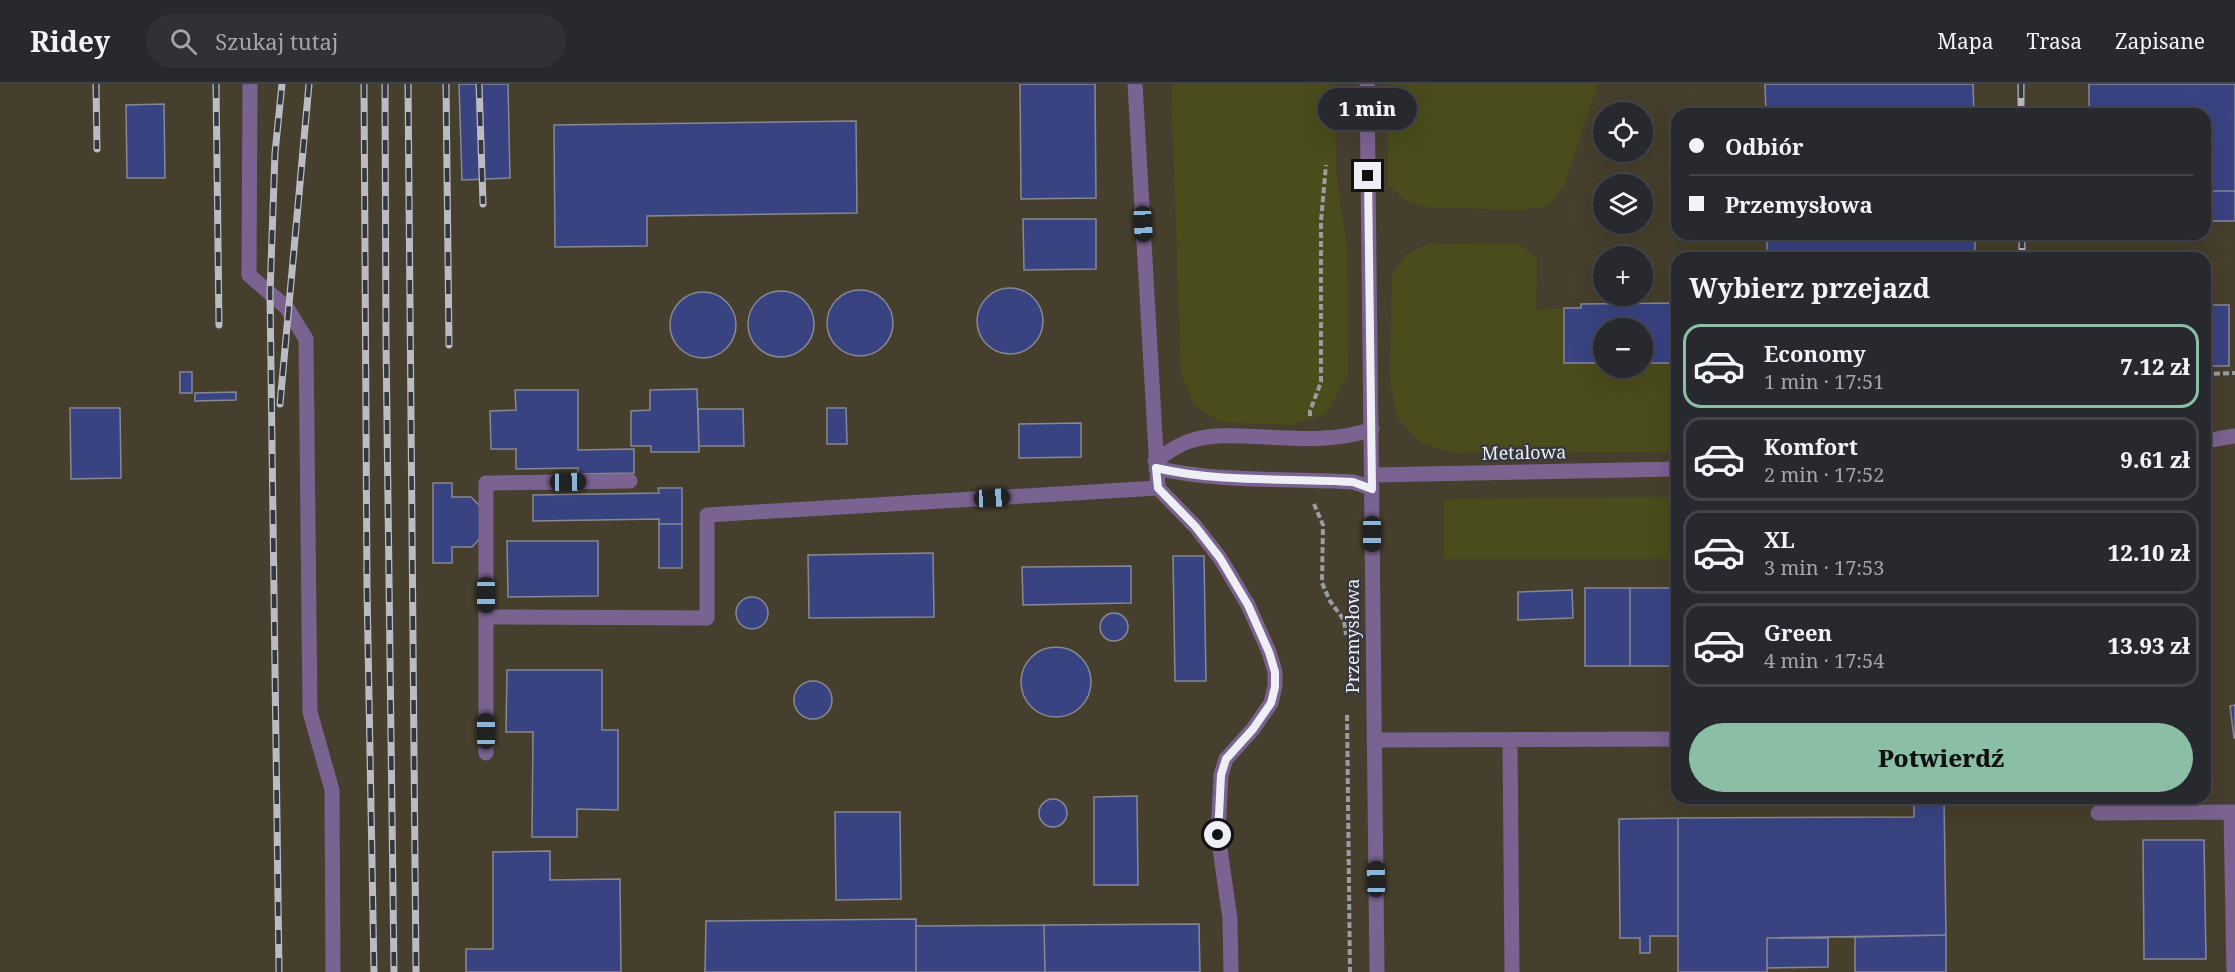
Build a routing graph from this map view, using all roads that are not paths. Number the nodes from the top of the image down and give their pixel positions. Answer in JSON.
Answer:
{"nodes":[{"id":1,"x":250,"y":84,"type":"edge"},
{"id":2,"x":1135,"y":84,"type":"edge"},
{"id":3,"x":1367,"y":84,"type":"edge"},
{"id":4,"x":1372,"y":429,"type":"junction"},
{"id":5,"x":2235,"y":436,"type":"edge"},
{"id":6,"x":2211,"y":440,"type":"edge"},
{"id":7,"x":1156,"y":464,"type":"junction"},
{"id":8,"x":1671,"y":469,"type":"edge"},
{"id":9,"x":630,"y":481,"type":"dead end"},
{"id":10,"x":1372,"y":482,"type":"junction"},
{"id":11,"x":1158,"y":488,"type":"junction"},
{"id":12,"x":486,"y":617,"type":"junction"},
{"id":13,"x":1671,"y":739,"type":"edge"},
{"id":14,"x":1374,"y":740,"type":"junction"},
{"id":15,"x":1510,"y":740,"type":"junction"},
{"id":16,"x":486,"y":753,"type":"dead end"},
{"id":17,"x":2233,"y":812,"type":"edge"},
{"id":18,"x":2098,"y":813,"type":"dead end"},
{"id":19,"x":333,"y":972,"type":"edge"},
{"id":20,"x":1231,"y":972,"type":"edge"},
{"id":21,"x":1377,"y":972,"type":"edge"},
{"id":22,"x":1512,"y":972,"type":"edge"},
{"id":23,"x":2234,"y":972,"type":"edge"}],
"edges":[{"from":1,"to":19,"type":"street"},
{"from":2,"to":7,"type":"street"},
{"from":3,"to":4,"type":"street","name":"Przemysłowa"},
{"from":4,"to":7,"type":"street"},
{"from":4,"to":10,"type":"street","name":"Przemysłowa"},
{"from":5,"to":6,"type":"street"},
{"from":7,"to":10,"type":"street","name":"Metalowa"},
{"from":7,"to":11,"type":"street"},
{"from":8,"to":10,"type":"street","name":"Metalowa"},
{"from":9,"to":12,"type":"street"},
{"from":10,"to":14,"type":"street","name":"Przemysłowa"},
{"from":11,"to":12,"type":"street"},
{"from":11,"to":20,"type":"street"},
{"from":12,"to":16,"type":"street"},
{"from":13,"to":15,"type":"street"},
{"from":14,"to":15,"type":"street"},
{"from":14,"to":21,"type":"street","name":"Przemysłowa"},
{"from":15,"to":22,"type":"street"},
{"from":17,"to":18,"type":"street"},
{"from":17,"to":23,"type":"street"}]}
